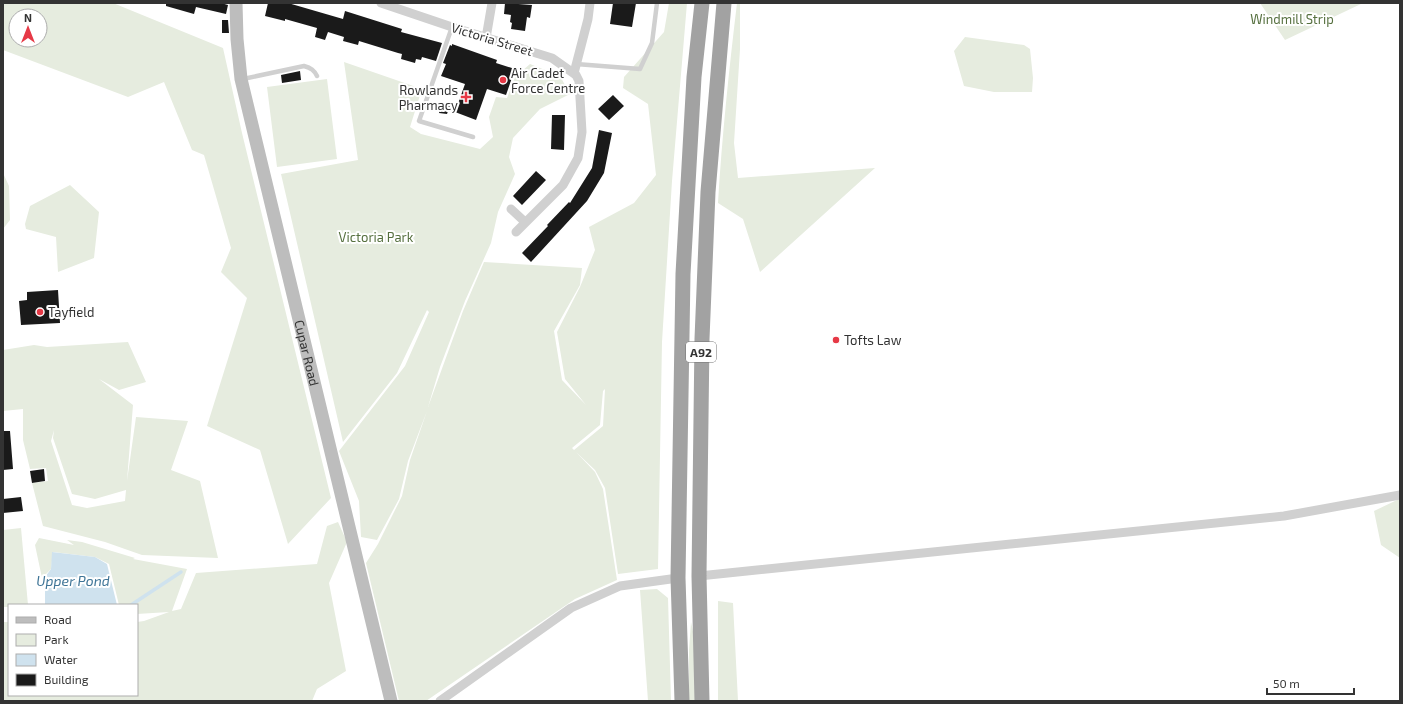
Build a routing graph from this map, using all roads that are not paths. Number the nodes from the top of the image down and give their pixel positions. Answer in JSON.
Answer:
{"nodes":[{"id":1,"x":236,"y":3,"type":"edge"},
{"id":2,"x":381,"y":3,"type":"edge"},
{"id":3,"x":492,"y":3,"type":"edge"},
{"id":4,"x":590,"y":3,"type":"edge"},
{"id":5,"x":658,"y":3,"type":"edge"},
{"id":6,"x":702,"y":3,"type":"edge"},
{"id":7,"x":724,"y":3,"type":"edge"},
{"id":8,"x":452,"y":27,"type":"junction"},
{"id":9,"x":486,"y":38,"type":"junction"},
{"id":10,"x":575,"y":68,"type":"junction"},
{"id":11,"x":317,"y":76,"type":"dead end"},
{"id":12,"x":241,"y":79,"type":"junction"},
{"id":13,"x":473,"y":136,"type":"dead end"},
{"id":14,"x":511,"y":209,"type":"dead end"},
{"id":15,"x":525,"y":222,"type":"junction"},
{"id":16,"x":516,"y":232,"type":"dead end"},
{"id":17,"x":1400,"y":495,"type":"edge"},
{"id":18,"x":699,"y":576,"type":"junction"},
{"id":19,"x":678,"y":578,"type":"junction"},
{"id":20,"x":391,"y":701,"type":"edge"},
{"id":21,"x":440,"y":701,"type":"edge"},
{"id":22,"x":682,"y":701,"type":"edge"},
{"id":23,"x":702,"y":701,"type":"edge"}],
"edges":[{"from":1,"to":12,"type":"main road","name":"Cupar Road"},
{"from":2,"to":8,"type":"street","name":"Victoria Street"},
{"from":3,"to":9,"type":"street"},
{"from":4,"to":10,"type":"street"},
{"from":5,"to":10,"type":"lane"},
{"from":6,"to":19,"type":"highway","number":"A92"},
{"from":7,"to":18,"type":"highway","number":"A92"},
{"from":8,"to":9,"type":"street","name":"Victoria Street"},
{"from":8,"to":13,"type":"lane"},
{"from":9,"to":10,"type":"street","name":"Victoria Street"},
{"from":10,"to":15,"type":"street"},
{"from":11,"to":12,"type":"lane"},
{"from":12,"to":20,"type":"main road","name":"Cupar Road"},
{"from":14,"to":15,"type":"street"},
{"from":15,"to":16,"type":"street"},
{"from":17,"to":18,"type":"street"},
{"from":18,"to":23,"type":"highway","number":"A92"},
{"from":19,"to":21,"type":"street"},
{"from":19,"to":22,"type":"highway","number":"A92"}]}
